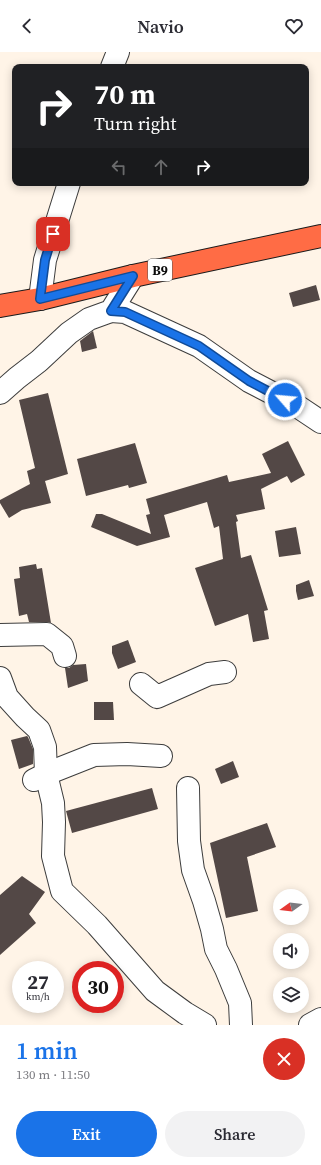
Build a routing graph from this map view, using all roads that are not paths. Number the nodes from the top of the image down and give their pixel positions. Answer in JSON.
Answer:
{"nodes":[{"id":1,"x":118,"y":52,"type":"edge"},
{"id":2,"x":113,"y":64,"type":"edge"},
{"id":3,"x":68,"y":186,"type":"edge"},
{"id":4,"x":321,"y":236,"type":"edge"},
{"id":5,"x":133,"y":276,"type":"junction"},
{"id":6,"x":40,"y":299,"type":"junction"},
{"id":7,"x":0,"y":306,"type":"edge"},
{"id":8,"x":111,"y":311,"type":"junction"},
{"id":9,"x":0,"y":393,"type":"edge"},
{"id":10,"x":321,"y":422,"type":"edge"},
{"id":11,"x":0,"y":635,"type":"edge"},
{"id":12,"x":65,"y":656,"type":"dead end"},
{"id":13,"x":226,"y":672,"type":"dead end"},
{"id":14,"x":0,"y":678,"type":"edge"},
{"id":15,"x":141,"y":684,"type":"dead end"},
{"id":16,"x":161,"y":756,"type":"dead end"},
{"id":17,"x":40,"y":777,"type":"junction"},
{"id":18,"x":188,"y":788,"type":"dead end"},
{"id":19,"x":321,"y":1019,"type":"edge"},
{"id":20,"x":205,"y":1025,"type":"edge"},
{"id":21,"x":241,"y":1025,"type":"edge"},
{"id":22,"x":310,"y":1025,"type":"edge"}],
"edges":[{"from":1,"to":2,"type":"street"},
{"from":3,"to":6,"type":"street"},
{"from":4,"to":5,"type":"highway","number":"B9"},
{"from":5,"to":6,"type":"highway","number":"B9"},
{"from":5,"to":8,"type":"street"},
{"from":6,"to":7,"type":"highway","number":"B9"},
{"from":8,"to":9,"type":"street"},
{"from":8,"to":10,"type":"street"},
{"from":11,"to":12,"type":"street"},
{"from":13,"to":15,"type":"street"},
{"from":14,"to":17,"type":"street"},
{"from":16,"to":17,"type":"street"},
{"from":17,"to":20,"type":"street"},
{"from":18,"to":21,"type":"street"},
{"from":19,"to":22,"type":"street"}]}
